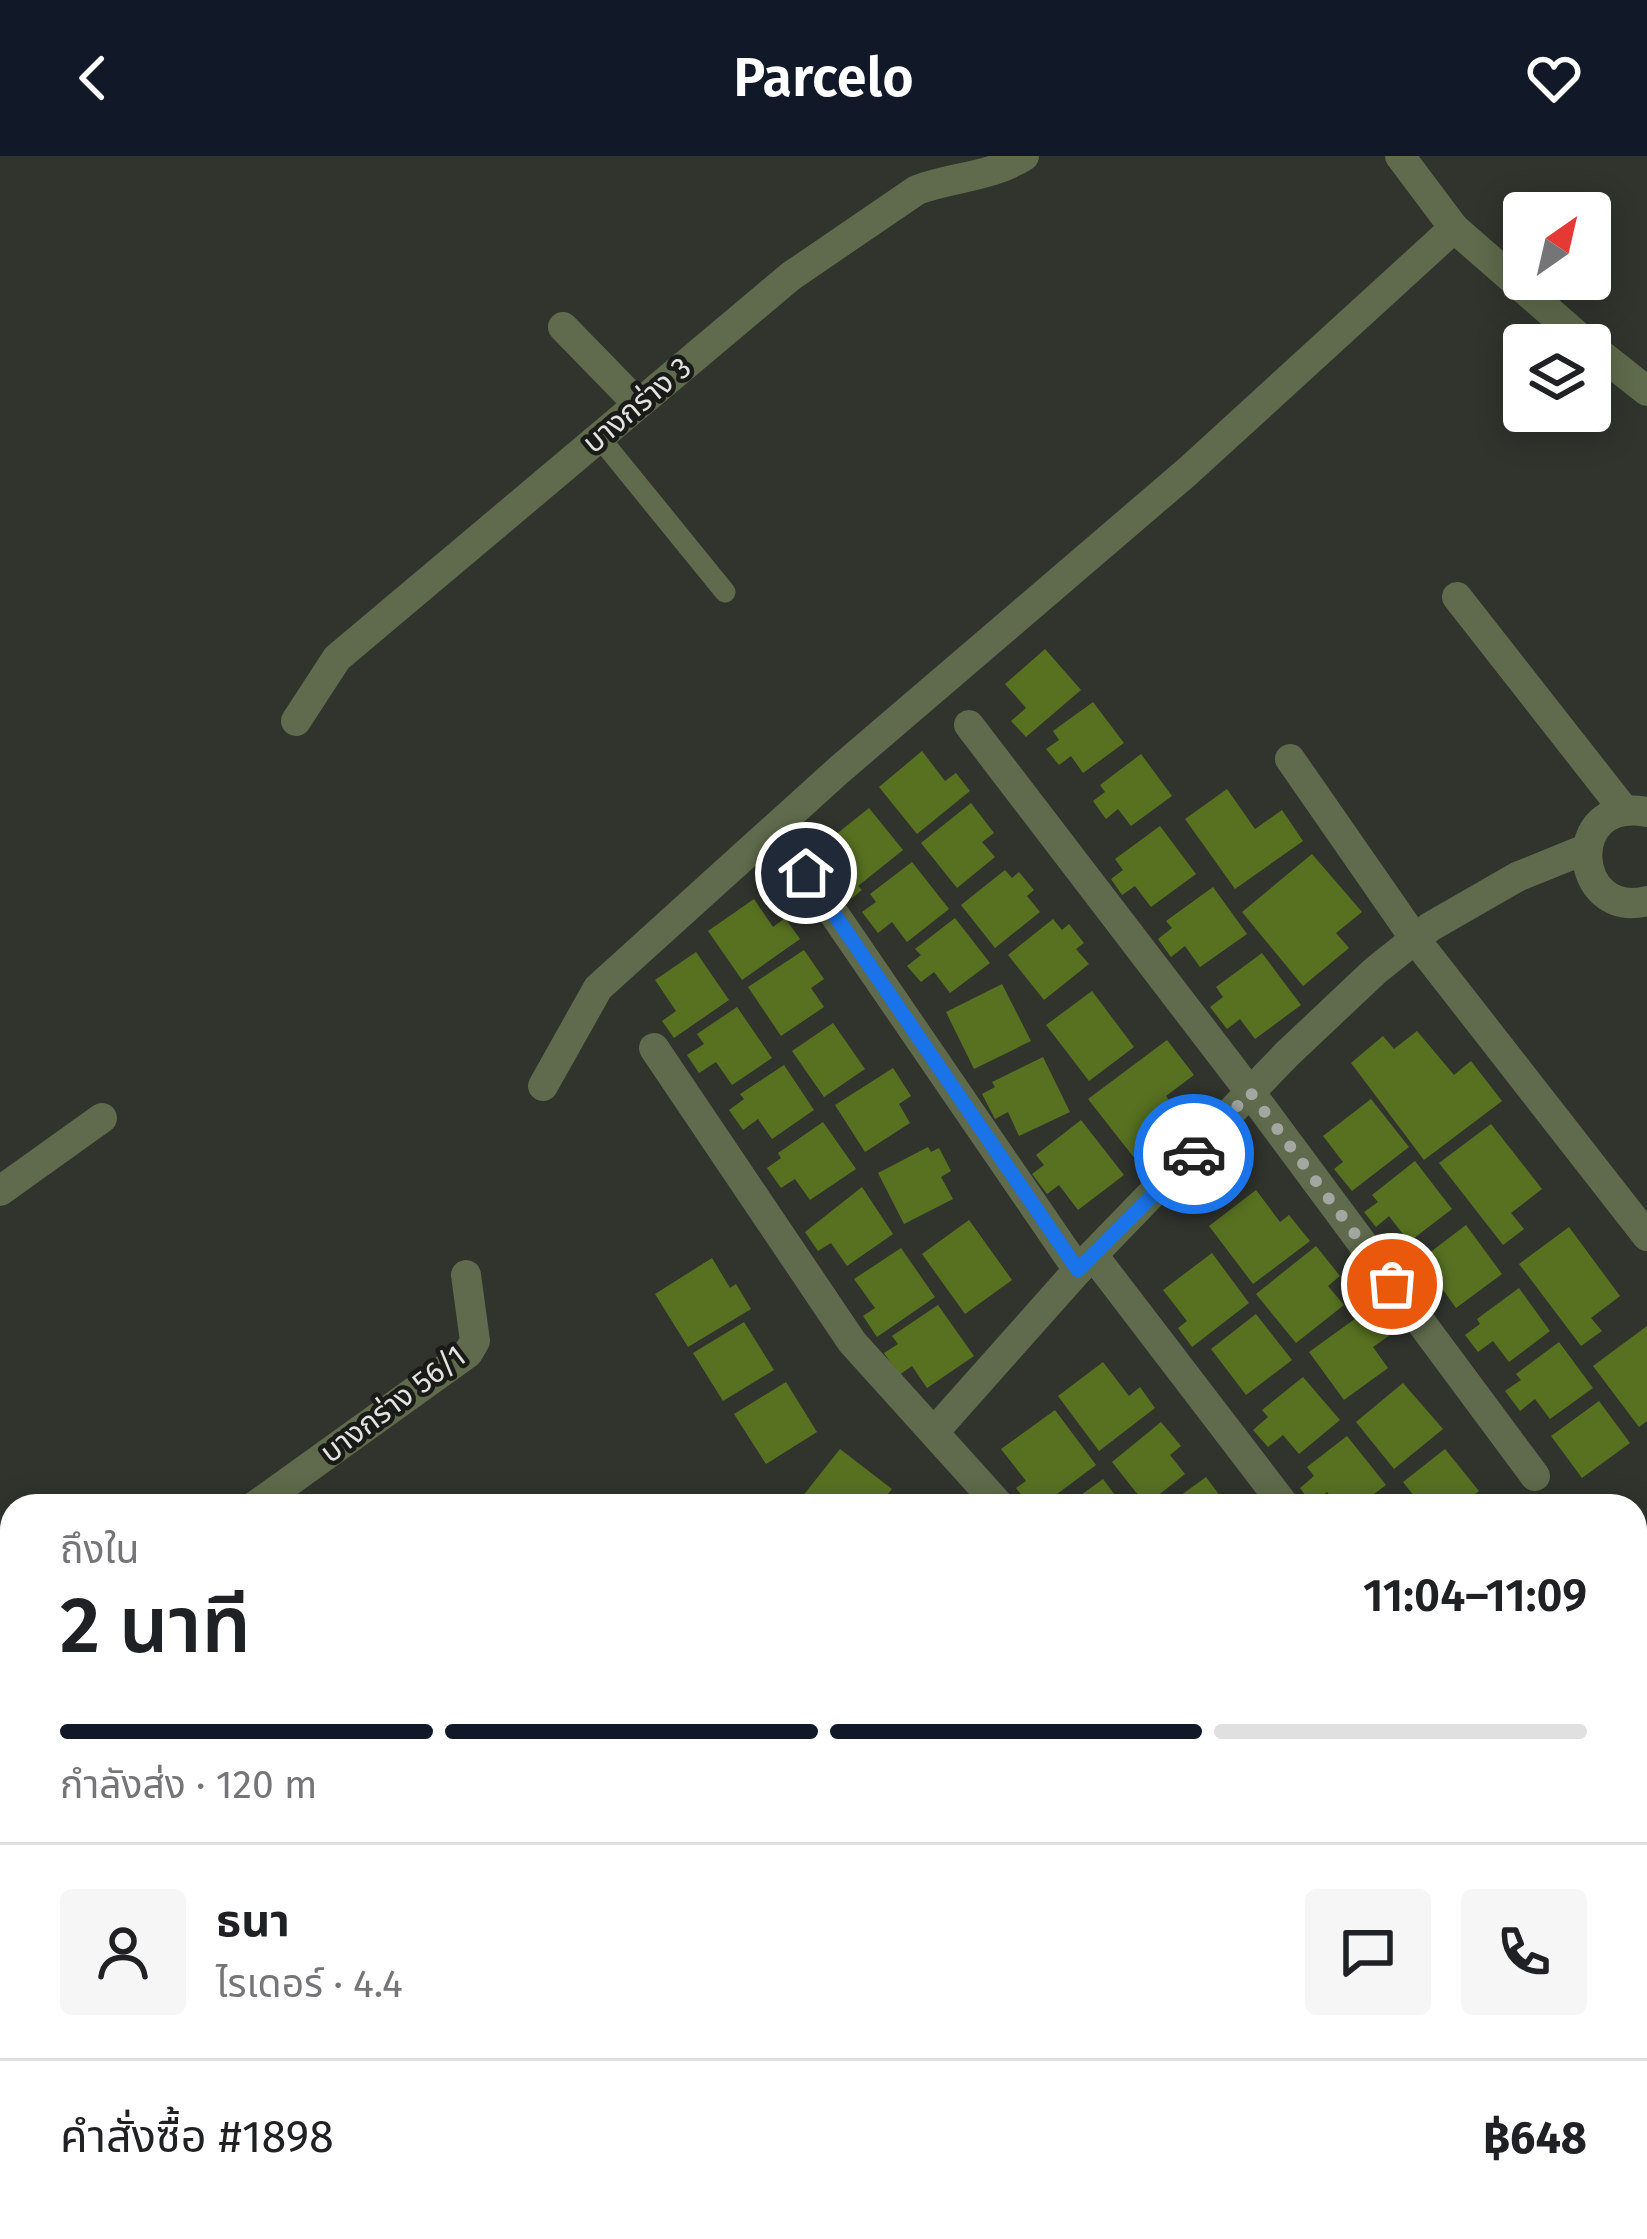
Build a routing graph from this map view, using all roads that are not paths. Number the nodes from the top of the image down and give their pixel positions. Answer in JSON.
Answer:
{"nodes":[{"id":1,"x":1024,"y":156,"type":"edge"},
{"id":2,"x":1400,"y":156,"type":"edge"},
{"id":3,"x":1454,"y":228,"type":"junction"},
{"id":4,"x":1564,"y":324,"type":"edge"},
{"id":5,"x":563,"y":327,"type":"dead end"},
{"id":6,"x":1611,"y":363,"type":"edge"},
{"id":7,"x":1647,"y":391,"type":"edge"},
{"id":8,"x":638,"y":404,"type":"junction"},
{"id":9,"x":599,"y":436,"type":"junction"},
{"id":10,"x":724,"y":592,"type":"dead end"},
{"id":11,"x":1457,"y":597,"type":"dead end"},
{"id":12,"x":296,"y":721,"type":"dead end"},
{"id":13,"x":969,"y":725,"type":"dead end"},
{"id":14,"x":1290,"y":759,"type":"dead end"},
{"id":15,"x":1636,"y":811,"type":"edge"},
{"id":16,"x":1586,"y":849,"type":"junction"},
{"id":17,"x":806,"y":873,"type":"dead end"},
{"id":18,"x":1647,"y":901,"type":"edge"},
{"id":19,"x":1415,"y":939,"type":"junction"},
{"id":20,"x":654,"y":1048,"type":"dead end"},
{"id":21,"x":542,"y":1086,"type":"dead end"},
{"id":22,"x":1250,"y":1092,"type":"junction"},
{"id":23,"x":102,"y":1118,"type":"dead end"},
{"id":24,"x":0,"y":1191,"type":"edge"},
{"id":25,"x":1647,"y":1236,"type":"edge"},
{"id":26,"x":1086,"y":1263,"type":"junction"},
{"id":27,"x":466,"y":1275,"type":"dead end"},
{"id":28,"x":934,"y":1432,"type":"junction"},
{"id":29,"x":1535,"y":1477,"type":"dead end"},
{"id":30,"x":272,"y":1494,"type":"edge"},
{"id":31,"x":989,"y":1494,"type":"edge"},
{"id":32,"x":1276,"y":1494,"type":"edge"}],
"edges":[{"from":1,"to":8,"type":"street","name":"บางกร่าง 3"},
{"from":2,"to":3,"type":"street"},
{"from":3,"to":4,"type":"street"},
{"from":3,"to":21,"type":"street"},
{"from":5,"to":8,"type":"street"},
{"from":6,"to":7,"type":"street"},
{"from":8,"to":9,"type":"street","name":"บางกร่าง 3"},
{"from":9,"to":10,"type":"lane"},
{"from":9,"to":12,"type":"street","name":"บางกร่าง 3"},
{"from":11,"to":15,"type":"street"},
{"from":13,"to":22,"type":"street"},
{"from":14,"to":19,"type":"street"},
{"from":15,"to":16,"type":"street"},
{"from":16,"to":18,"type":"street"},
{"from":16,"to":19,"type":"street"},
{"from":17,"to":26,"type":"street"},
{"from":19,"to":22,"type":"street"},
{"from":19,"to":25,"type":"street"},
{"from":20,"to":28,"type":"street"},
{"from":22,"to":26,"type":"street"},
{"from":22,"to":29,"type":"street"},
{"from":23,"to":24,"type":"street"},
{"from":26,"to":28,"type":"street"},
{"from":26,"to":32,"type":"street"},
{"from":27,"to":30,"type":"street","name":"บางกร่าง 56/1"},
{"from":28,"to":31,"type":"street"}]}
